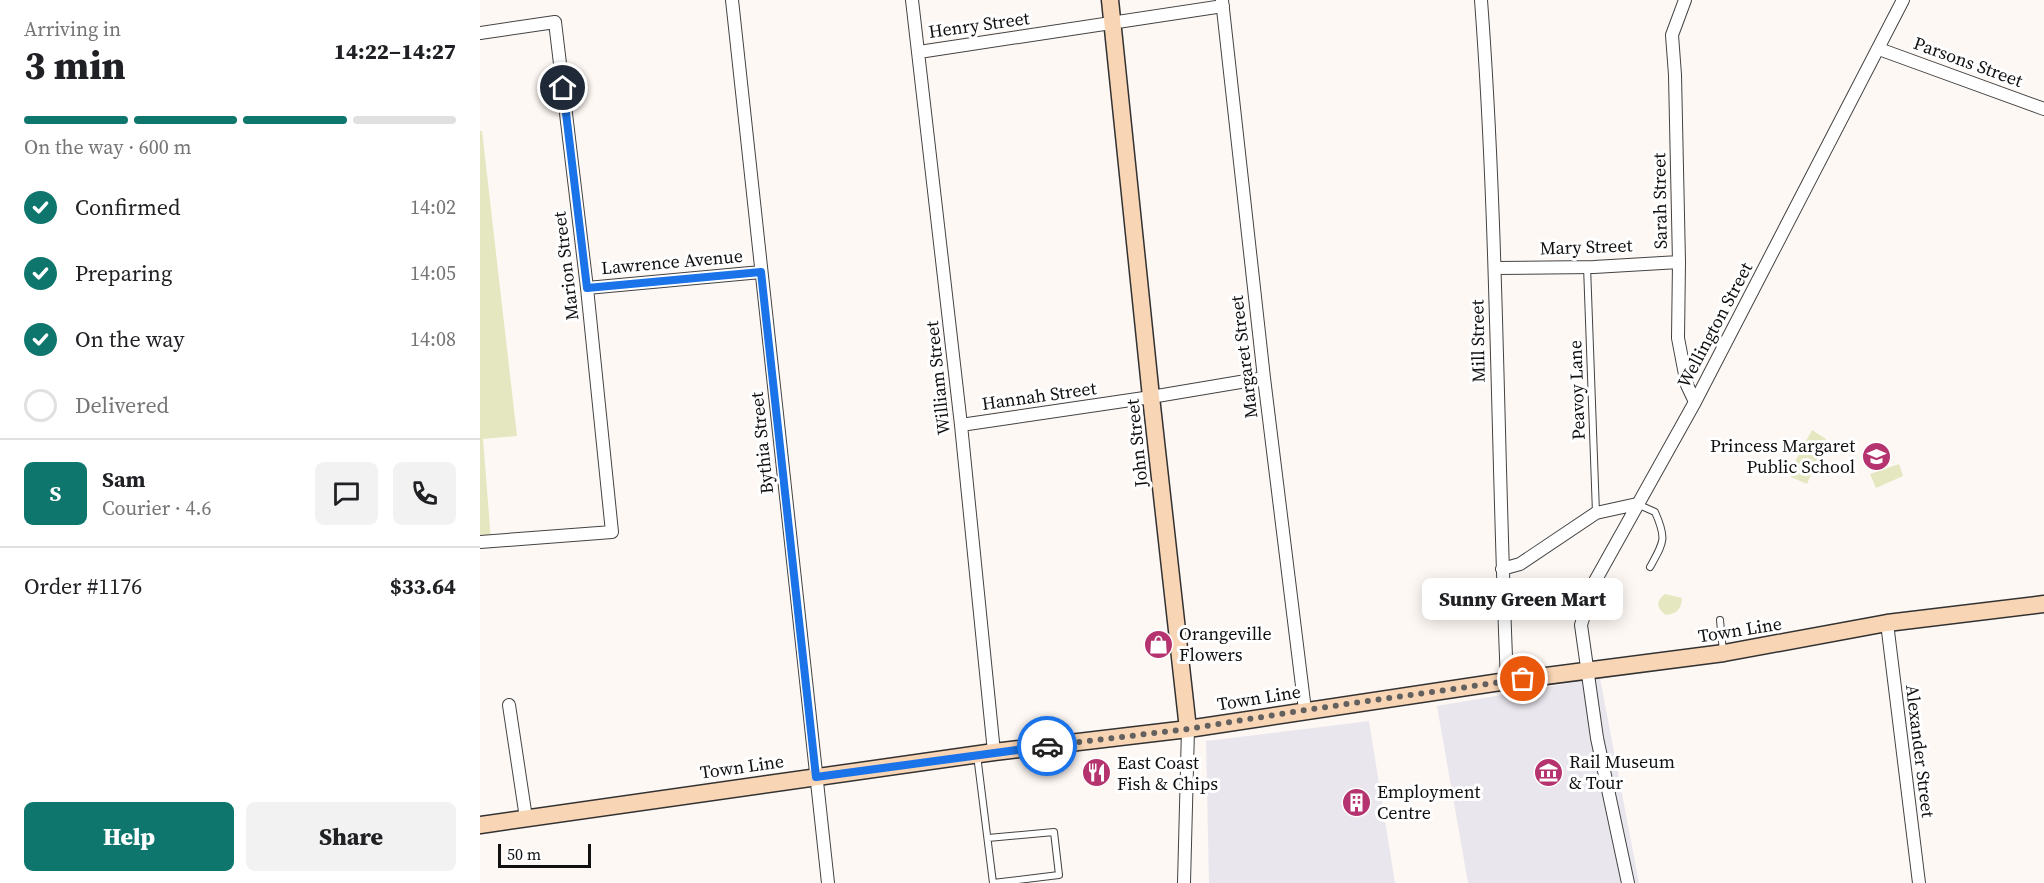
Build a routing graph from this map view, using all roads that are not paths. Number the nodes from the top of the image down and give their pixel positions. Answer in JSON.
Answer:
{"nodes":[{"id":1,"x":732,"y":0,"type":"edge"},
{"id":2,"x":912,"y":0,"type":"edge"},
{"id":3,"x":1110,"y":0,"type":"edge"},
{"id":4,"x":1481,"y":0,"type":"edge"},
{"id":5,"x":1685,"y":0,"type":"edge"},
{"id":6,"x":1903,"y":0,"type":"edge"},
{"id":7,"x":1222,"y":3,"type":"edge"},
{"id":8,"x":1113,"y":23,"type":"junction"},
{"id":9,"x":480,"y":33,"type":"edge"},
{"id":10,"x":1879,"y":49,"type":"junction"},
{"id":11,"x":919,"y":51,"type":"junction"},
{"id":12,"x":2044,"y":109,"type":"edge"},
{"id":13,"x":1679,"y":262,"type":"junction"},
{"id":14,"x":1587,"y":266,"type":"junction"},
{"id":15,"x":1495,"y":268,"type":"junction"},
{"id":16,"x":761,"y":272,"type":"junction"},
{"id":17,"x":587,"y":288,"type":"junction"},
{"id":18,"x":1264,"y":378,"type":"junction"},
{"id":19,"x":1151,"y":397,"type":"junction"},
{"id":20,"x":1695,"y":402,"type":"junction"},
{"id":21,"x":961,"y":425,"type":"junction"},
{"id":22,"x":1637,"y":504,"type":"junction"},
{"id":23,"x":1596,"y":513,"type":"junction"},
{"id":24,"x":480,"y":542,"type":"edge"},
{"id":25,"x":1650,"y":567,"type":"dead end"},
{"id":26,"x":1502,"y":568,"type":"junction"},
{"id":27,"x":1594,"y":583,"type":"junction"},
{"id":28,"x":1614,"y":587,"type":"dead end"},
{"id":29,"x":2044,"y":604,"type":"edge"},
{"id":30,"x":1720,"y":620,"type":"dead end"},
{"id":31,"x":1887,"y":623,"type":"junction"},
{"id":32,"x":1724,"y":653,"type":"junction"},
{"id":33,"x":1587,"y":670,"type":"junction"},
{"id":34,"x":1508,"y":681,"type":"junction"},
{"id":35,"x":509,"y":705,"type":"dead end"},
{"id":36,"x":1305,"y":710,"type":"junction"},
{"id":37,"x":1188,"y":729,"type":"junction"},
{"id":38,"x":994,"y":752,"type":"junction"},
{"id":39,"x":977,"y":754,"type":"junction"},
{"id":40,"x":816,"y":777,"type":"junction"},
{"id":41,"x":526,"y":818,"type":"junction"},
{"id":42,"x":480,"y":825,"type":"edge"},
{"id":43,"x":988,"y":838,"type":"junction"},
{"id":44,"x":1059,"y":875,"type":"junction"},
{"id":45,"x":828,"y":883,"type":"edge"},
{"id":46,"x":1061,"y":883,"type":"edge"},
{"id":47,"x":1184,"y":883,"type":"edge"},
{"id":48,"x":1628,"y":883,"type":"edge"},
{"id":49,"x":1918,"y":883,"type":"edge"}],
"edges":[{"from":1,"to":16,"type":"street","name":"Bythia Street"},
{"from":2,"to":11,"type":"street","name":"William Street"},
{"from":3,"to":8,"type":"main road","name":"John Street"},
{"from":4,"to":15,"type":"street","name":"Mill Street"},
{"from":5,"to":13,"type":"street","name":"Sarah Street"},
{"from":6,"to":10,"type":"street","name":"Wellington Street"},
{"from":7,"to":8,"type":"street","name":"Henry Street"},
{"from":7,"to":18,"type":"street","name":"Margaret Street"},
{"from":8,"to":11,"type":"street","name":"Henry Street"},
{"from":8,"to":19,"type":"main road","name":"John Street"},
{"from":9,"to":17,"type":"street","name":"Marion Street"},
{"from":10,"to":12,"type":"street","name":"Parsons Street"},
{"from":10,"to":20,"type":"street","name":"Wellington Street"},
{"from":11,"to":21,"type":"street","name":"William Street"},
{"from":13,"to":14,"type":"street","name":"Mary Street"},
{"from":13,"to":20,"type":"street","name":"Sarah Street"},
{"from":14,"to":15,"type":"street","name":"Mary Street"},
{"from":14,"to":23,"type":"lane","name":"Peavoy Lane"},
{"from":15,"to":26,"type":"street","name":"Mill Street"},
{"from":16,"to":17,"type":"street","name":"Lawrence Avenue"},
{"from":16,"to":40,"type":"street","name":"Bythia Street"},
{"from":17,"to":24,"type":"street","name":"Marion Street"},
{"from":18,"to":19,"type":"street","name":"Hannah Street"},
{"from":18,"to":36,"type":"street","name":"Margaret Street"},
{"from":19,"to":21,"type":"street","name":"Hannah Street"},
{"from":19,"to":37,"type":"main road","name":"John Street"},
{"from":20,"to":22,"type":"street","name":"Wellington Street"},
{"from":21,"to":38,"type":"street","name":"William Street"},
{"from":22,"to":23,"type":"street"},
{"from":22,"to":25,"type":"lane"},
{"from":22,"to":27,"type":"street","name":"Wellington Street"},
{"from":23,"to":26,"type":"street"},
{"from":26,"to":34,"type":"street","name":"Mill Street"},
{"from":27,"to":28,"type":"lane"},
{"from":27,"to":33,"type":"street","name":"Wellington Street"},
{"from":29,"to":31,"type":"main road","name":"Town Line"},
{"from":30,"to":32,"type":"lane"},
{"from":31,"to":32,"type":"main road","name":"Town Line"},
{"from":31,"to":49,"type":"street","name":"Alexander Street"},
{"from":32,"to":33,"type":"main road","name":"Town Line"},
{"from":33,"to":34,"type":"main road","name":"Town Line"},
{"from":33,"to":48,"type":"street","name":"Wellington Street"},
{"from":34,"to":36,"type":"main road","name":"Town Line"},
{"from":35,"to":41,"type":"street"},
{"from":36,"to":37,"type":"main road","name":"Town Line"},
{"from":37,"to":38,"type":"main road","name":"Town Line"},
{"from":37,"to":47,"type":"street","name":"John Street"},
{"from":38,"to":39,"type":"main road","name":"Town Line"},
{"from":39,"to":40,"type":"main road","name":"Town Line"},
{"from":39,"to":43,"type":"lane"},
{"from":40,"to":41,"type":"main road","name":"Town Line"},
{"from":40,"to":45,"type":"street","name":"Bythia Street"},
{"from":41,"to":42,"type":"main road","name":"Town Line"},
{"from":43,"to":44,"type":"lane"},
{"from":43,"to":44,"type":"lane"},
{"from":44,"to":46,"type":"lane"}]}
